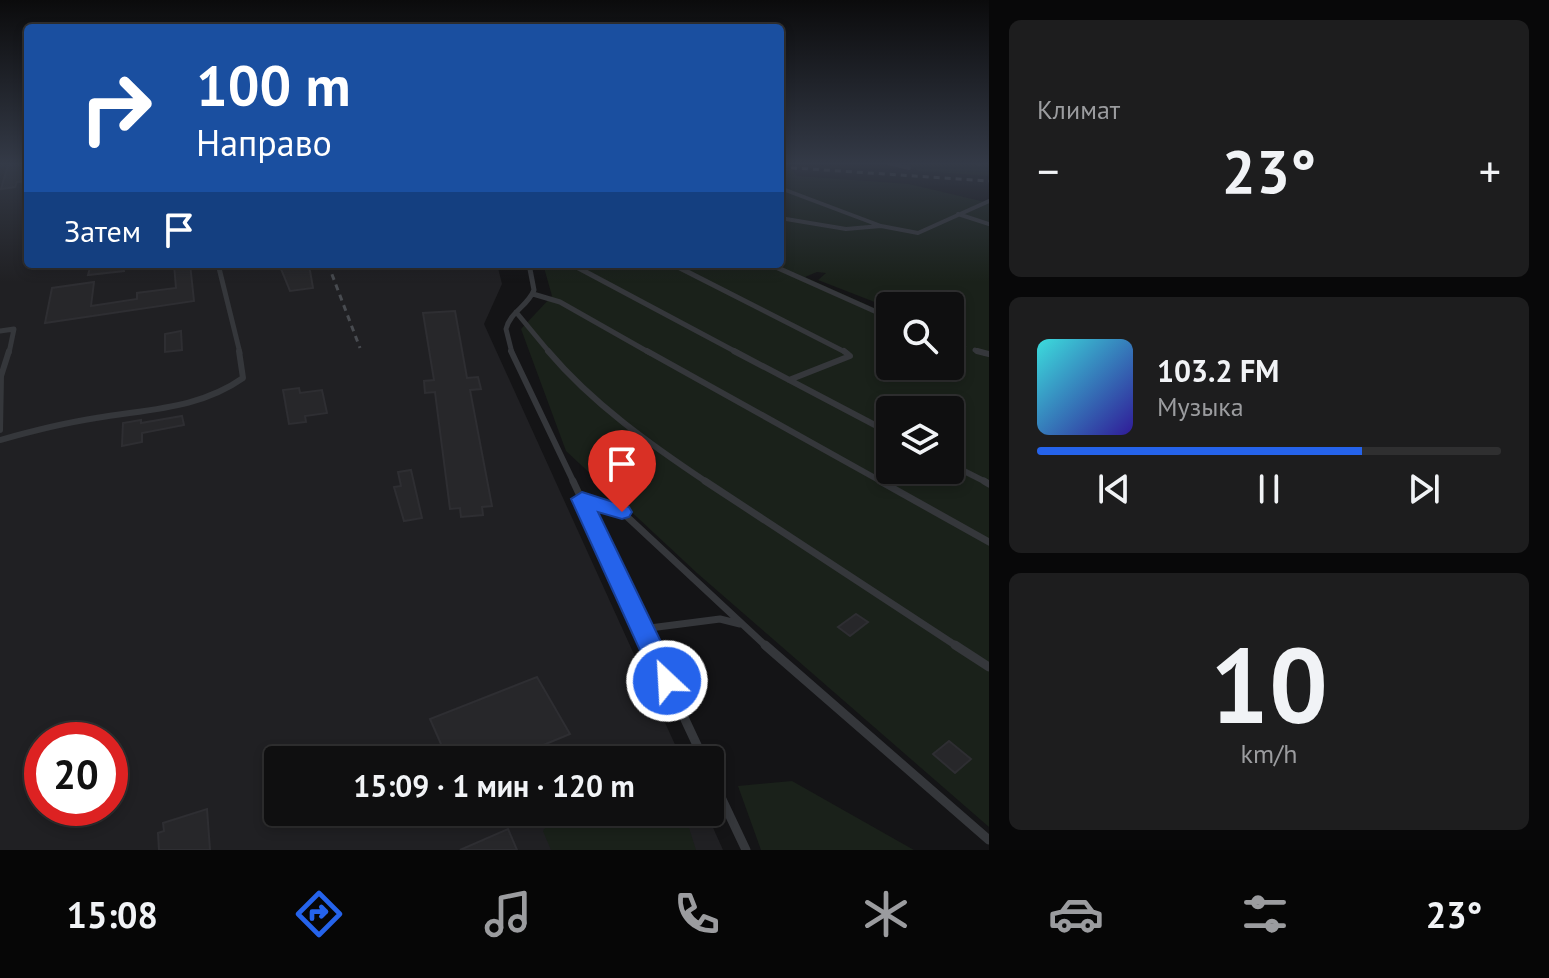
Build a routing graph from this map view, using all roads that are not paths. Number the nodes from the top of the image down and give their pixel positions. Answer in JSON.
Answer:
{"nodes":[{"id":1,"x":822,"y":203,"type":"edge"},
{"id":2,"x":984,"y":203,"type":"edge"},
{"id":3,"x":957,"y":214,"type":"junction"},
{"id":4,"x":784,"y":219,"type":"edge"},
{"id":5,"x":989,"y":224,"type":"edge"},
{"id":6,"x":881,"y":226,"type":"junction"},
{"id":7,"x":219,"y":268,"type":"edge"},
{"id":8,"x":530,"y":268,"type":"edge"},
{"id":9,"x":579,"y":268,"type":"edge"},
{"id":10,"x":680,"y":268,"type":"edge"},
{"id":11,"x":778,"y":268,"type":"edge"},
{"id":12,"x":533,"y":294,"type":"junction"},
{"id":13,"x":516,"y":312,"type":"junction"},
{"id":14,"x":876,"y":312,"type":"edge"},
{"id":15,"x":0,"y":331,"type":"edge"},
{"id":16,"x":975,"y":350,"type":"road end"},
{"id":17,"x":989,"y":354,"type":"edge"},
{"id":18,"x":789,"y":380,"type":"junction"},
{"id":19,"x":876,"y":426,"type":"edge"},
{"id":20,"x":0,"y":430,"type":"edge"},
{"id":21,"x":0,"y":440,"type":"edge"},
{"id":22,"x":964,"y":471,"type":"edge"},
{"id":23,"x":989,"y":484,"type":"edge"},
{"id":24,"x":582,"y":499,"type":"junction"},
{"id":25,"x":989,"y":542,"type":"edge"},
{"id":26,"x":744,"y":625,"type":"junction"},
{"id":27,"x":642,"y":629,"type":"junction"},
{"id":28,"x":989,"y":667,"type":"edge"},
{"id":29,"x":697,"y":746,"type":"edge"},
{"id":30,"x":724,"y":804,"type":"edge"},
{"id":31,"x":989,"y":840,"type":"edge"},
{"id":32,"x":746,"y":850,"type":"edge"}],
"edges":[{"from":1,"to":6,"type":"lane"},
{"from":2,"to":3,"type":"lane"},
{"from":3,"to":5,"type":"lane"},
{"from":3,"to":6,"type":"lane"},
{"from":4,"to":6,"type":"lane"},
{"from":7,"to":21,"type":"lane"},
{"from":8,"to":12,"type":"lane"},
{"from":9,"to":18,"type":"lane"},
{"from":10,"to":18,"type":"lane"},
{"from":11,"to":14,"type":"lane"},
{"from":12,"to":13,"type":"lane"},
{"from":12,"to":25,"type":"lane"},
{"from":13,"to":24,"type":"lane"},
{"from":13,"to":28,"type":"lane"},
{"from":15,"to":20,"type":"lane"},
{"from":16,"to":17,"type":"lane"},
{"from":18,"to":19,"type":"lane"},
{"from":22,"to":23,"type":"lane"},
{"from":24,"to":26,"type":"lane"},
{"from":24,"to":27,"type":"lane"},
{"from":26,"to":27,"type":"lane"},
{"from":26,"to":31,"type":"lane"},
{"from":27,"to":29,"type":"lane"},
{"from":30,"to":32,"type":"lane"}]}
